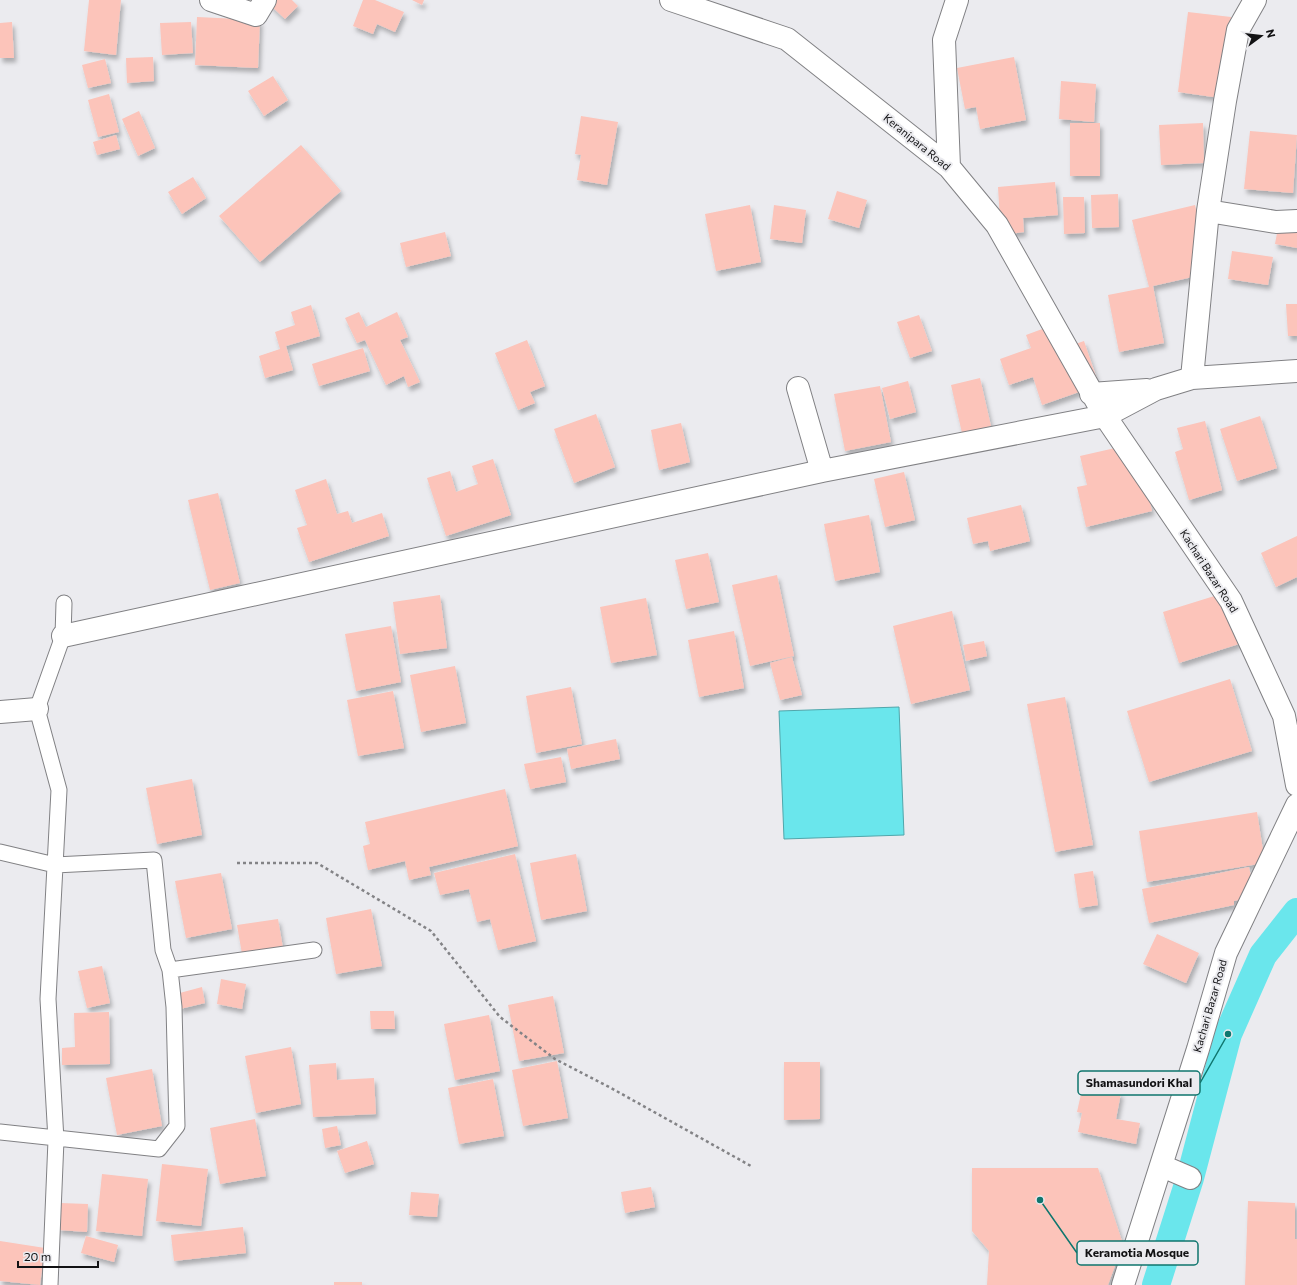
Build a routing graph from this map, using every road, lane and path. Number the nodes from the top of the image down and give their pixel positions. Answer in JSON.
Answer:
{"nodes":[{"id":1,"x":211,"y":0,"type":"edge"},
{"id":2,"x":265,"y":0,"type":"edge"},
{"id":3,"x":671,"y":0,"type":"edge"},
{"id":4,"x":957,"y":0,"type":"edge"},
{"id":5,"x":1255,"y":0,"type":"edge"},
{"id":6,"x":950,"y":167,"type":"junction"},
{"id":7,"x":1208,"y":211,"type":"junction"},
{"id":8,"x":1297,"y":221,"type":"edge"},
{"id":9,"x":1297,"y":371,"type":"edge"},
{"id":10,"x":1192,"y":378,"type":"junction"},
{"id":11,"x":798,"y":388,"type":"dead end"},
{"id":12,"x":1156,"y":390,"type":"junction"},
{"id":13,"x":1091,"y":394,"type":"junction"},
{"id":14,"x":1105,"y":416,"type":"junction"},
{"id":15,"x":822,"y":471,"type":"junction"},
{"id":16,"x":64,"y":603,"type":"dead end"},
{"id":17,"x":63,"y":636,"type":"junction"},
{"id":18,"x":37,"y":709,"type":"junction"},
{"id":19,"x":0,"y":712,"type":"edge"},
{"id":20,"x":1297,"y":786,"type":"edge"},
{"id":21,"x":1297,"y":804,"type":"edge"},
{"id":22,"x":0,"y":852,"type":"edge"},
{"id":23,"x":237,"y":863,"type":"dead end"},
{"id":24,"x":55,"y":864,"type":"junction"},
{"id":25,"x":314,"y":950,"type":"dead end"},
{"id":26,"x":170,"y":970,"type":"junction"},
{"id":27,"x":0,"y":1132,"type":"edge"},
{"id":28,"x":751,"y":1166,"type":"dead end"},
{"id":29,"x":1162,"y":1166,"type":"junction"},
{"id":30,"x":1190,"y":1178,"type":"dead end"},
{"id":31,"x":50,"y":1285,"type":"edge"},
{"id":32,"x":1123,"y":1285,"type":"edge"}],
"edges":[{"from":1,"to":2,"type":"street"},
{"from":3,"to":6,"type":"street","name":"Keranipara Road"},
{"from":4,"to":6,"type":"street"},
{"from":5,"to":7,"type":"street"},
{"from":6,"to":13,"type":"street","name":"Keranipara Road"},
{"from":7,"to":8,"type":"street"},
{"from":7,"to":10,"type":"street"},
{"from":9,"to":10,"type":"street"},
{"from":10,"to":12,"type":"street"},
{"from":11,"to":15,"type":"street"},
{"from":12,"to":13,"type":"street"},
{"from":12,"to":14,"type":"street"},
{"from":13,"to":14,"type":"street","name":"Keranipara Road"},
{"from":14,"to":15,"type":"street"},
{"from":14,"to":20,"type":"street","name":"Kachari Bazar Road"},
{"from":15,"to":17,"type":"street"},
{"from":16,"to":17,"type":"lane"},
{"from":17,"to":18,"type":"lane"},
{"from":18,"to":19,"type":"street"},
{"from":18,"to":24,"type":"lane"},
{"from":21,"to":29,"type":"street","name":"Kachari Bazar Road"},
{"from":22,"to":24,"type":"lane"},
{"from":23,"to":28,"type":"path"},
{"from":24,"to":26,"type":"lane"},
{"from":24,"to":31,"type":"lane"},
{"from":25,"to":26,"type":"lane"},
{"from":26,"to":27,"type":"lane"},
{"from":29,"to":30,"type":"street"},
{"from":29,"to":32,"type":"street","name":"Kachari Bazar Road"}]}
